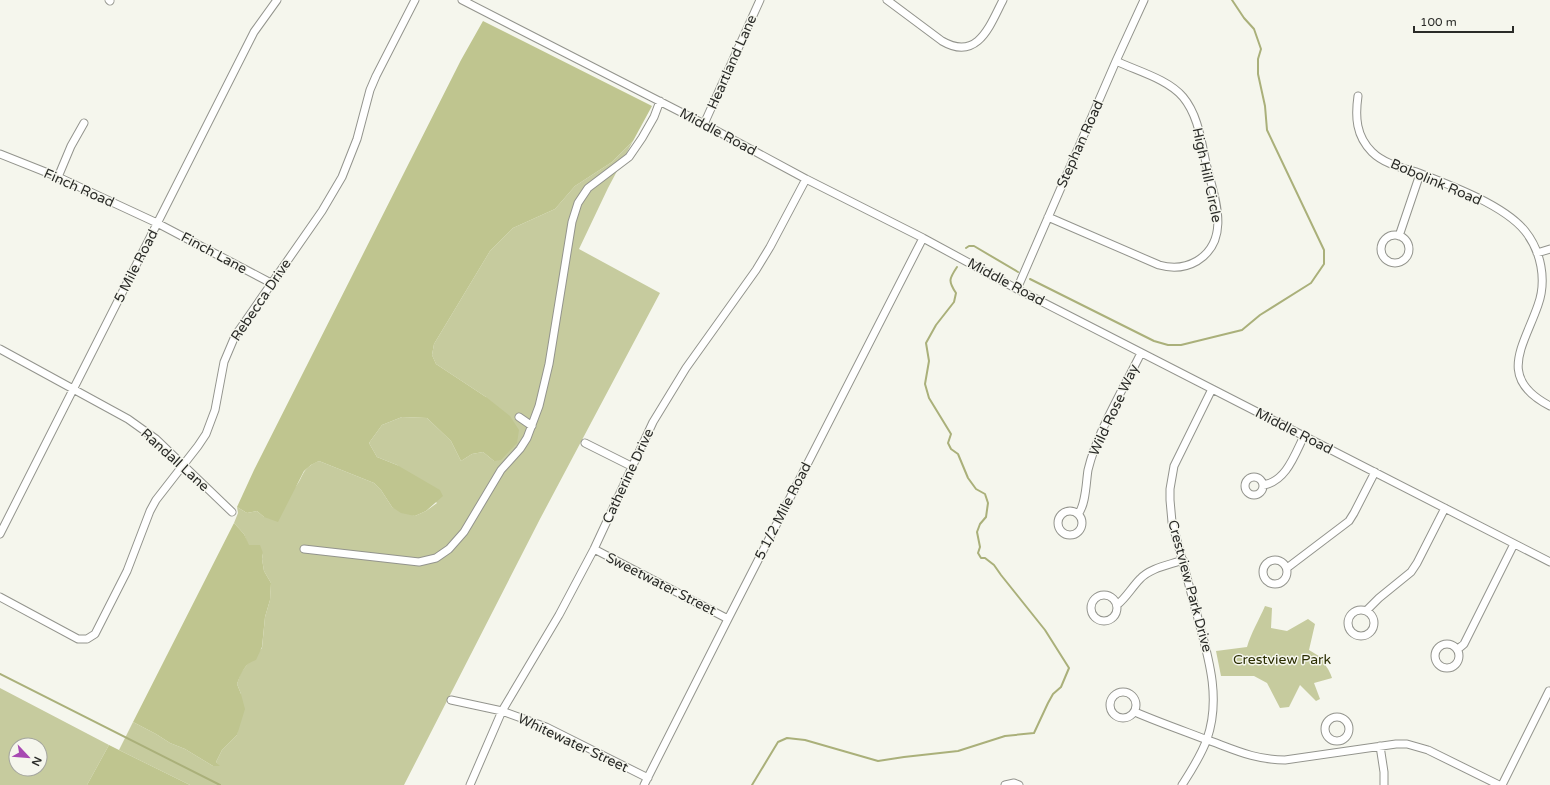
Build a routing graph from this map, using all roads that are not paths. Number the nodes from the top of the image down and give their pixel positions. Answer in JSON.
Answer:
{"nodes":[{"id":1,"x":277,"y":0,"type":"edge"},
{"id":2,"x":415,"y":0,"type":"edge"},
{"id":3,"x":462,"y":0,"type":"edge"},
{"id":4,"x":760,"y":0,"type":"edge"},
{"id":5,"x":886,"y":0,"type":"edge"},
{"id":6,"x":1003,"y":0,"type":"edge"},
{"id":7,"x":1144,"y":0,"type":"edge"},
{"id":8,"x":1116,"y":61,"type":"junction"},
{"id":9,"x":1358,"y":96,"type":"dead end"},
{"id":10,"x":660,"y":101,"type":"junction"},
{"id":11,"x":84,"y":123,"type":"dead end"},
{"id":12,"x":704,"y":124,"type":"junction"},
{"id":13,"x":0,"y":154,"type":"edge"},
{"id":14,"x":1420,"y":174,"type":"junction"},
{"id":15,"x":58,"y":177,"type":"junction"},
{"id":16,"x":806,"y":179,"type":"junction"},
{"id":17,"x":1048,"y":217,"type":"junction"},
{"id":18,"x":157,"y":223,"type":"junction"},
{"id":19,"x":1399,"y":236,"type":"dead end"},
{"id":20,"x":923,"y":238,"type":"junction"},
{"id":21,"x":1550,"y":249,"type":"edge"},
{"id":22,"x":1537,"y":253,"type":"junction"},
{"id":23,"x":271,"y":283,"type":"junction"},
{"id":24,"x":1017,"y":289,"type":"junction"},
{"id":25,"x":0,"y":349,"type":"edge"},
{"id":26,"x":1141,"y":353,"type":"junction"},
{"id":27,"x":73,"y":389,"type":"junction"},
{"id":28,"x":1212,"y":389,"type":"junction"},
{"id":29,"x":1550,"y":406,"type":"edge"},
{"id":30,"x":519,"y":417,"type":"dead end"},
{"id":31,"x":532,"y":426,"type":"junction"},
{"id":32,"x":1304,"y":436,"type":"junction"},
{"id":33,"x":586,"y":443,"type":"dead end"},
{"id":34,"x":183,"y":466,"type":"junction"},
{"id":35,"x":632,"y":466,"type":"junction"},
{"id":36,"x":1375,"y":472,"type":"junction"},
{"id":37,"x":1263,"y":485,"type":"dead end"},
{"id":38,"x":1445,"y":508,"type":"junction"},
{"id":39,"x":232,"y":512,"type":"dead end"},
{"id":40,"x":1078,"y":514,"type":"dead end"},
{"id":41,"x":0,"y":534,"type":"edge"},
{"id":42,"x":1514,"y":544,"type":"junction"},
{"id":43,"x":304,"y":549,"type":"dead end"},
{"id":44,"x":594,"y":549,"type":"junction"},
{"id":45,"x":1183,"y":560,"type":"junction"},
{"id":46,"x":1550,"y":562,"type":"edge"},
{"id":47,"x":1287,"y":568,"type":"dead end"},
{"id":48,"x":0,"y":597,"type":"edge"},
{"id":49,"x":1117,"y":605,"type":"dead end"},
{"id":50,"x":1366,"y":611,"type":"dead end"},
{"id":51,"x":728,"y":619,"type":"junction"},
{"id":52,"x":1458,"y":649,"type":"dead end"},
{"id":53,"x":1549,"y":691,"type":"edge"},
{"id":54,"x":451,"y":700,"type":"dead end"},
{"id":55,"x":502,"y":711,"type":"junction"},
{"id":56,"x":1135,"y":712,"type":"dead end"},
{"id":57,"x":1207,"y":740,"type":"junction"},
{"id":58,"x":1337,"y":742,"type":"dead end"},
{"id":59,"x":1380,"y":746,"type":"junction"},
{"id":60,"x":1338,"y":752,"type":"junction"},
{"id":61,"x":646,"y":782,"type":"edge"},
{"id":62,"x":470,"y":785,"type":"edge"},
{"id":63,"x":1005,"y":785,"type":"edge"},
{"id":64,"x":1019,"y":785,"type":"edge"},
{"id":65,"x":1182,"y":785,"type":"edge"},
{"id":66,"x":1384,"y":785,"type":"edge"},
{"id":67,"x":1500,"y":785,"type":"edge"}],
"edges":[{"from":1,"to":18,"type":"street","name":"5 Mile Road"},
{"from":2,"to":23,"type":"street","name":"Rebecca Drive"},
{"from":3,"to":10,"type":"street","name":"Middle Road"},
{"from":4,"to":12,"type":"street","name":"Heartland Lane"},
{"from":5,"to":6,"type":"street"},
{"from":7,"to":8,"type":"street","name":"Stephan Road"},
{"from":8,"to":17,"type":"street","name":"Stephan Road"},
{"from":8,"to":17,"type":"street","name":"High Hill Circle"},
{"from":9,"to":14,"type":"street","name":"Bobolink Road"},
{"from":10,"to":12,"type":"street","name":"Middle Road"},
{"from":10,"to":31,"type":"street"},
{"from":11,"to":15,"type":"street"},
{"from":12,"to":16,"type":"street","name":"Middle Road"},
{"from":13,"to":15,"type":"street","name":"Finch Road"},
{"from":14,"to":19,"type":"street"},
{"from":14,"to":22,"type":"street","name":"Bobolink Road"},
{"from":15,"to":18,"type":"street","name":"Finch Road"},
{"from":16,"to":20,"type":"street","name":"Middle Road"},
{"from":16,"to":35,"type":"street","name":"Catherine Drive"},
{"from":17,"to":24,"type":"street","name":"Stephan Road"},
{"from":18,"to":23,"type":"street","name":"Finch Lane"},
{"from":18,"to":27,"type":"street","name":"5 Mile Road"},
{"from":20,"to":24,"type":"street","name":"Middle Road"},
{"from":20,"to":51,"type":"street","name":"5 1/2 Mile Road"},
{"from":21,"to":22,"type":"street"},
{"from":22,"to":29,"type":"street","name":"Bobolink Road"},
{"from":23,"to":34,"type":"street","name":"Rebecca Drive"},
{"from":24,"to":26,"type":"street","name":"Middle Road"},
{"from":25,"to":27,"type":"street","name":"Randall Lane"},
{"from":26,"to":28,"type":"street","name":"Middle Road"},
{"from":26,"to":40,"type":"street","name":"Wild Rose Way"},
{"from":27,"to":34,"type":"street","name":"Randall Lane"},
{"from":27,"to":41,"type":"street","name":"5 Mile Road"},
{"from":28,"to":32,"type":"street","name":"Middle Road"},
{"from":28,"to":45,"type":"street","name":"Crestview Park Drive"},
{"from":30,"to":31,"type":"street"},
{"from":31,"to":43,"type":"street"},
{"from":32,"to":36,"type":"street","name":"Middle Road"},
{"from":32,"to":37,"type":"street"},
{"from":33,"to":35,"type":"street"},
{"from":34,"to":39,"type":"street","name":"Randall Lane"},
{"from":34,"to":48,"type":"street","name":"Rebecca Drive"},
{"from":35,"to":44,"type":"street","name":"Catherine Drive"},
{"from":36,"to":38,"type":"street","name":"Middle Road"},
{"from":36,"to":47,"type":"street"},
{"from":38,"to":42,"type":"street","name":"Middle Road"},
{"from":38,"to":50,"type":"street"},
{"from":42,"to":46,"type":"street","name":"Middle Road"},
{"from":42,"to":52,"type":"street"},
{"from":44,"to":51,"type":"street","name":"Sweetwater Street"},
{"from":44,"to":55,"type":"street","name":"Catherine Drive"},
{"from":45,"to":49,"type":"street"},
{"from":45,"to":57,"type":"street","name":"Crestview Park Drive"},
{"from":51,"to":61,"type":"street","name":"5 1/2 Mile Road"},
{"from":53,"to":67,"type":"street"},
{"from":54,"to":55,"type":"street","name":"Whitewater Street"},
{"from":55,"to":61,"type":"street","name":"Whitewater Street"},
{"from":55,"to":62,"type":"street","name":"Catherine Drive"},
{"from":56,"to":57,"type":"street"},
{"from":57,"to":60,"type":"street"},
{"from":57,"to":65,"type":"street","name":"Crestview Park Drive"},
{"from":58,"to":60,"type":"street"},
{"from":59,"to":60,"type":"street"},
{"from":59,"to":66,"type":"street"},
{"from":59,"to":67,"type":"street"},
{"from":63,"to":64,"type":"street"}]}
